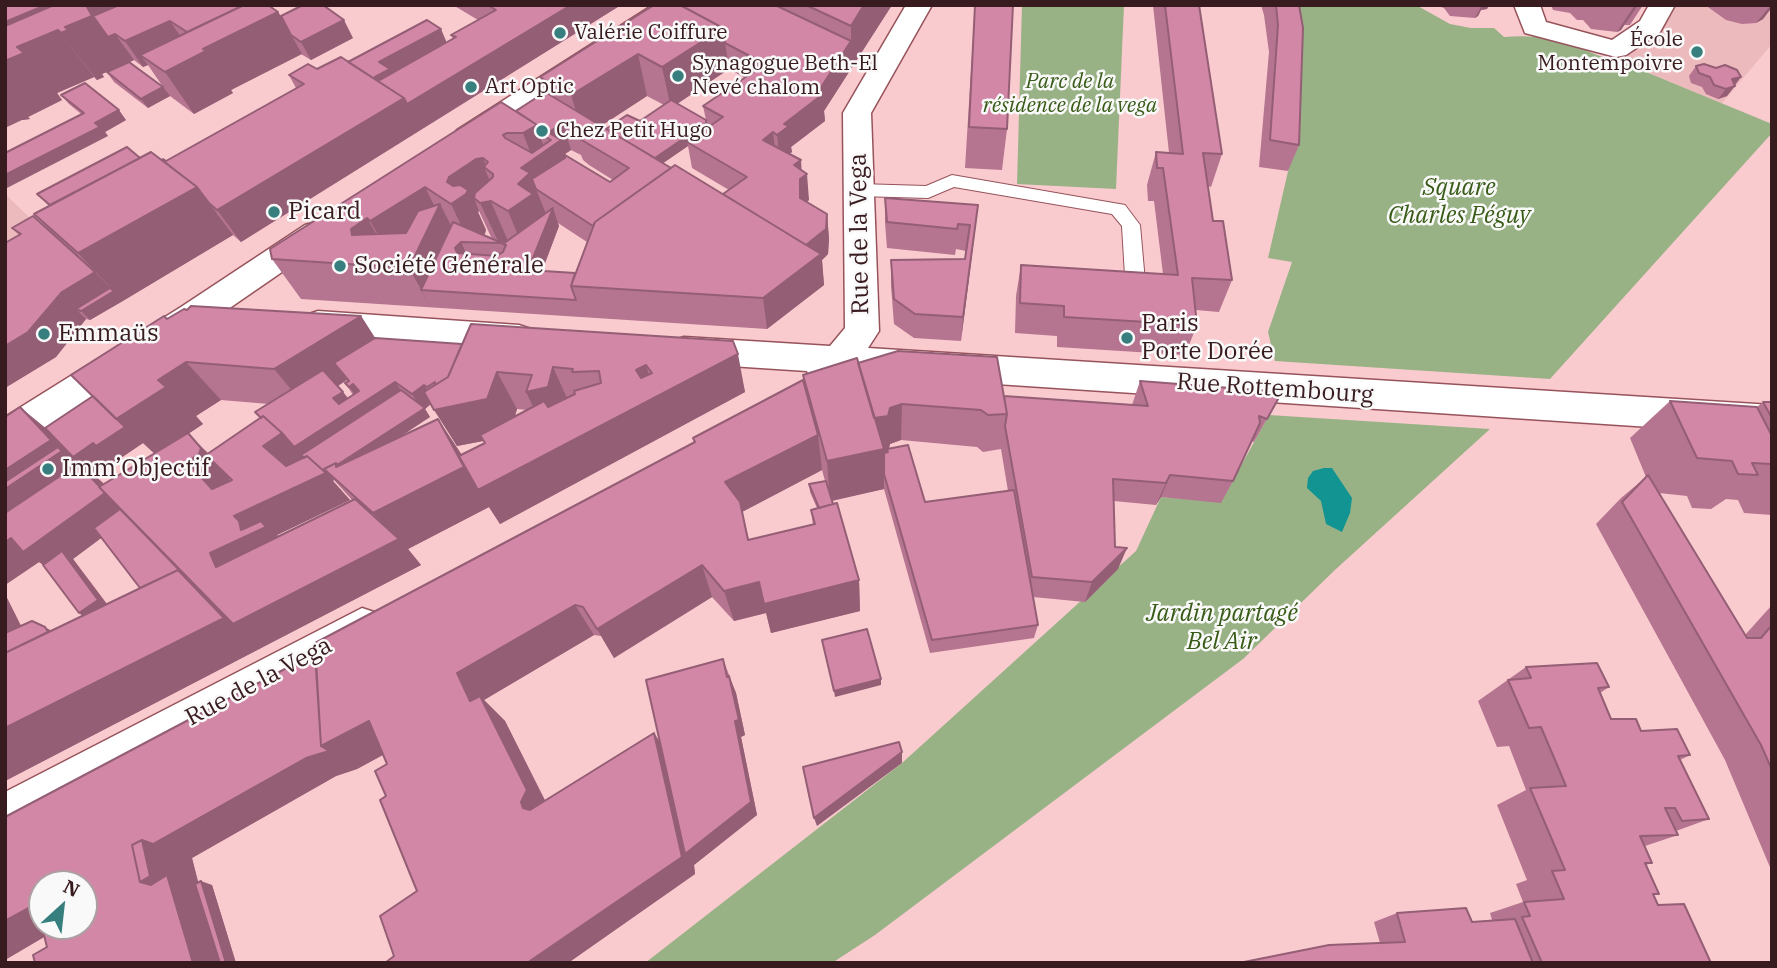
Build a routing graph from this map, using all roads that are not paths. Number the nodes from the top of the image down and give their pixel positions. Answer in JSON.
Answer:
{"nodes":[{"id":1,"x":671,"y":5,"type":"edge"},
{"id":2,"x":919,"y":5,"type":"edge"},
{"id":3,"x":1527,"y":5,"type":"edge"},
{"id":4,"x":1662,"y":5,"type":"edge"},
{"id":5,"x":440,"y":153,"type":"edge"},
{"id":6,"x":859,"y":190,"type":"junction"},
{"id":7,"x":337,"y":220,"type":"edge"},
{"id":8,"x":1136,"y":293,"type":"edge"},
{"id":9,"x":193,"y":316,"type":"junction"},
{"id":10,"x":244,"y":318,"type":"edge"},
{"id":11,"x":286,"y":321,"type":"edge"},
{"id":12,"x":550,"y":340,"type":"edge"},
{"id":13,"x":648,"y":347,"type":"edge"},
{"id":14,"x":839,"y":359,"type":"junction"},
{"id":15,"x":796,"y":391,"type":"edge"},
{"id":16,"x":1772,"y":420,"type":"edge"},
{"id":17,"x":5,"y":436,"type":"edge"},
{"id":18,"x":400,"y":606,"type":"edge"},
{"id":19,"x":5,"y":817,"type":"edge"}],
"edges":[{"from":1,"to":5,"type":"street"},
{"from":2,"to":6,"type":"street","name":"Rue de la Vega"},
{"from":3,"to":4,"type":"street"},
{"from":6,"to":8,"type":"lane"},
{"from":6,"to":14,"type":"street","name":"Rue de la Vega"},
{"from":7,"to":9,"type":"street"},
{"from":9,"to":10,"type":"street"},
{"from":9,"to":17,"type":"street"},
{"from":11,"to":12,"type":"street"},
{"from":13,"to":14,"type":"street","name":"Rue Rottembourg"},
{"from":14,"to":15,"type":"street","name":"Rue de la Vega"},
{"from":14,"to":16,"type":"street","name":"Rue Rottembourg"},
{"from":18,"to":19,"type":"street","name":"Rue de la Vega"}]}
